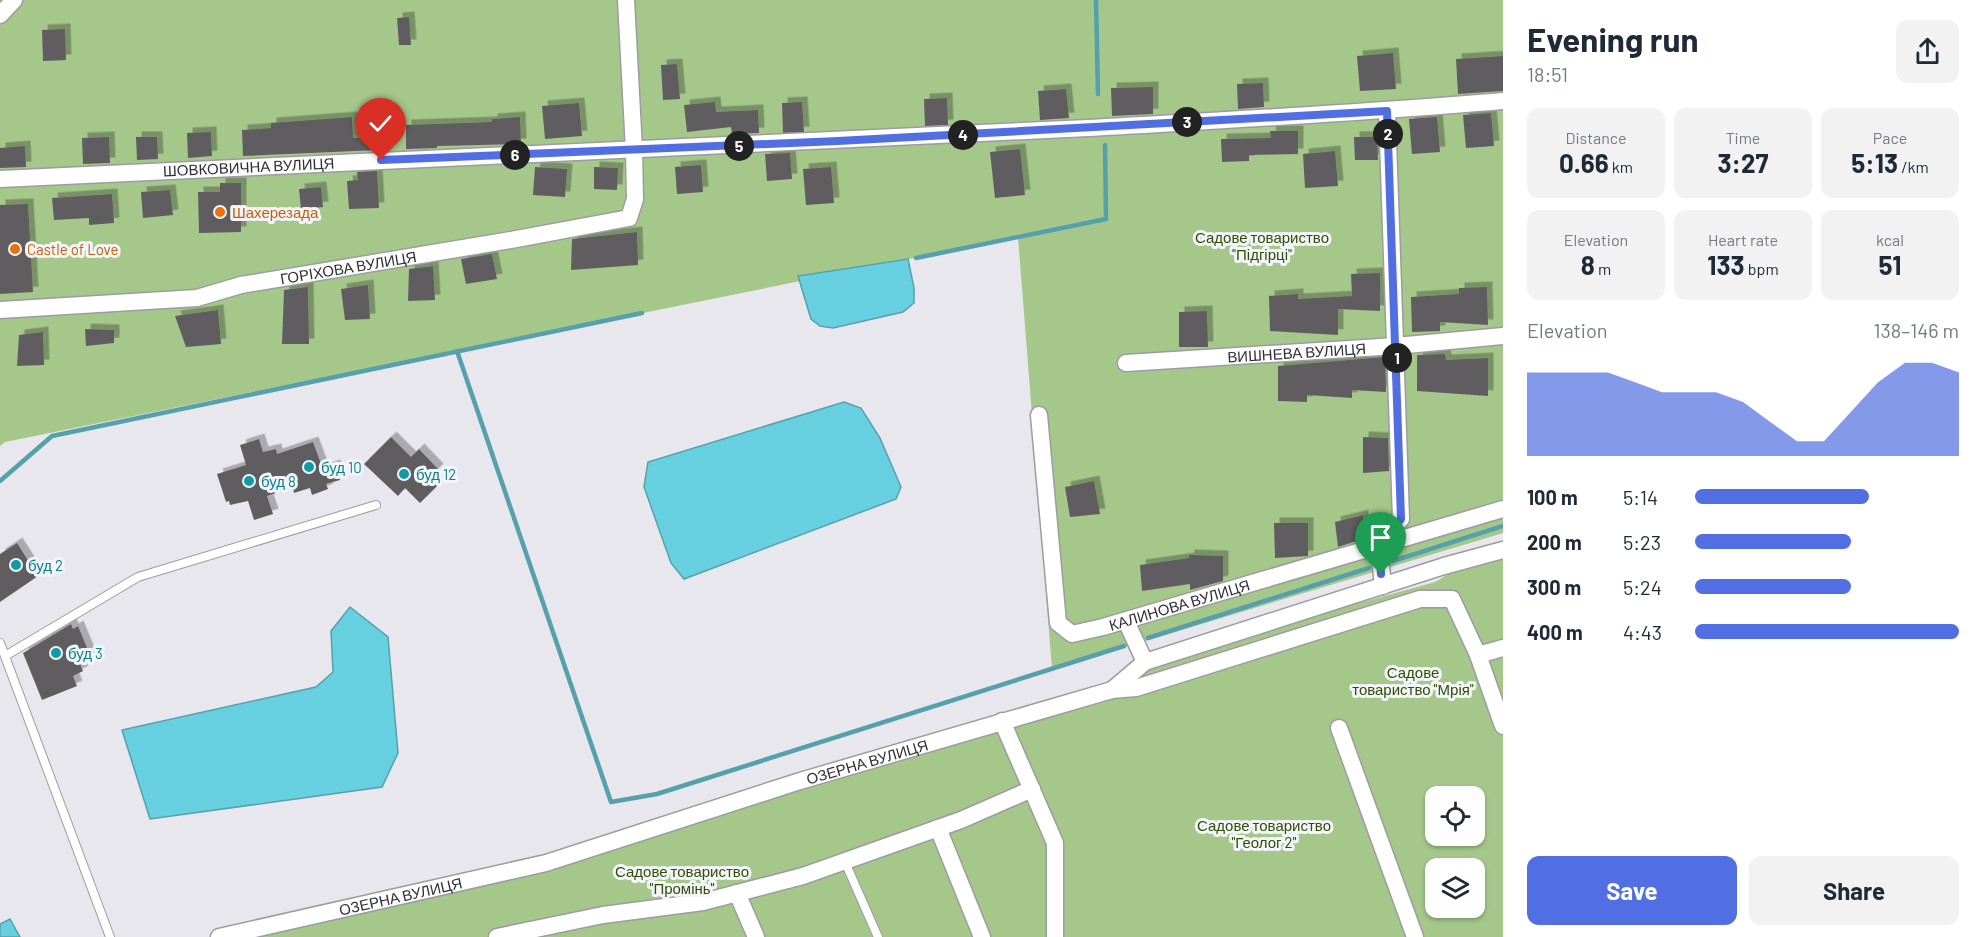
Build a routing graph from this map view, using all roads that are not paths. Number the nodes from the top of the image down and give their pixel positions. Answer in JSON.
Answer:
{"nodes":[{"id":1,"x":14,"y":0,"type":"edge"},
{"id":2,"x":626,"y":0,"type":"edge"},
{"id":3,"x":0,"y":15,"type":"edge"},
{"id":4,"x":1503,"y":101,"type":"edge"},
{"id":5,"x":1387,"y":111,"type":"junction"},
{"id":6,"x":634,"y":150,"type":"junction"},
{"id":7,"x":0,"y":179,"type":"edge"},
{"id":8,"x":0,"y":310,"type":"edge"},
{"id":9,"x":1503,"y":336,"type":"edge"},
{"id":10,"x":1396,"y":346,"type":"junction"},
{"id":11,"x":1126,"y":363,"type":"dead end"},
{"id":12,"x":1039,"y":415,"type":"dead end"},
{"id":13,"x":375,"y":506,"type":"dead end"},
{"id":14,"x":1503,"y":509,"type":"edge"},
{"id":15,"x":1379,"y":546,"type":"junction"},
{"id":16,"x":1503,"y":550,"type":"edge"},
{"id":17,"x":1383,"y":586,"type":"junction"},
{"id":18,"x":1126,"y":621,"type":"junction"},
{"id":19,"x":0,"y":643,"type":"edge"},
{"id":20,"x":1503,"y":648,"type":"edge"},
{"id":21,"x":1478,"y":655,"type":"junction"},
{"id":22,"x":5,"y":656,"type":"junction"},
{"id":23,"x":1145,"y":662,"type":"junction"},
{"id":24,"x":1112,"y":690,"type":"junction"},
{"id":25,"x":1002,"y":721,"type":"junction"},
{"id":26,"x":1503,"y":726,"type":"edge"},
{"id":27,"x":1339,"y":728,"type":"dead end"},
{"id":28,"x":1032,"y":789,"type":"junction"},
{"id":29,"x":938,"y":828,"type":"junction"},
{"id":30,"x":845,"y":861,"type":"junction"},
{"id":31,"x":737,"y":893,"type":"junction"},
{"id":32,"x":110,"y":937,"type":"edge"},
{"id":33,"x":219,"y":937,"type":"edge"},
{"id":34,"x":497,"y":937,"type":"edge"},
{"id":35,"x":756,"y":937,"type":"edge"},
{"id":36,"x":878,"y":937,"type":"edge"},
{"id":37,"x":982,"y":937,"type":"edge"},
{"id":38,"x":1055,"y":937,"type":"edge"},
{"id":39,"x":1415,"y":937,"type":"edge"}],
"edges":[{"from":1,"to":3,"type":"street"},
{"from":2,"to":6,"type":"street"},
{"from":4,"to":5,"type":"street","name":"ШОВКОВИЧНА ВУЛИЦЯ"},
{"from":5,"to":6,"type":"street","name":"ШОВКОВИЧНА ВУЛИЦЯ"},
{"from":5,"to":10,"type":"street"},
{"from":6,"to":7,"type":"street","name":"ШОВКОВИЧНА ВУЛИЦЯ"},
{"from":6,"to":8,"type":"street","name":"ГОРІХОВА ВУЛИЦЯ"},
{"from":9,"to":10,"type":"street","name":"ВИШНЕВА ВУЛИЦЯ"},
{"from":10,"to":11,"type":"street","name":"ВИШНЕВА ВУЛИЦЯ"},
{"from":10,"to":15,"type":"street"},
{"from":12,"to":18,"type":"street","name":"КАЛИНОВА ВУЛИЦЯ"},
{"from":13,"to":22,"type":"lane"},
{"from":14,"to":15,"type":"street","name":"КАЛИНОВА ВУЛИЦЯ"},
{"from":15,"to":17,"type":"street"},
{"from":15,"to":18,"type":"street","name":"КАЛИНОВА ВУЛИЦЯ"},
{"from":16,"to":17,"type":"street","name":"ОЗЕРНА ВУЛИЦЯ"},
{"from":17,"to":23,"type":"street","name":"ОЗЕРНА ВУЛИЦЯ"},
{"from":18,"to":23,"type":"street"},
{"from":19,"to":22,"type":"lane"},
{"from":20,"to":21,"type":"street"},
{"from":21,"to":24,"type":"street"},
{"from":21,"to":26,"type":"street"},
{"from":22,"to":32,"type":"lane"},
{"from":23,"to":24,"type":"street","name":"ОЗЕРНА ВУЛИЦЯ"},
{"from":24,"to":25,"type":"street","name":"ОЗЕРНА ВУЛИЦЯ"},
{"from":25,"to":28,"type":"street"},
{"from":25,"to":33,"type":"street","name":"ОЗЕРНА ВУЛИЦЯ"},
{"from":27,"to":39,"type":"street"},
{"from":28,"to":29,"type":"street"},
{"from":28,"to":38,"type":"street"},
{"from":29,"to":30,"type":"street"},
{"from":29,"to":37,"type":"street"},
{"from":30,"to":31,"type":"street"},
{"from":30,"to":36,"type":"lane"},
{"from":31,"to":34,"type":"street"},
{"from":31,"to":35,"type":"street"}]}
